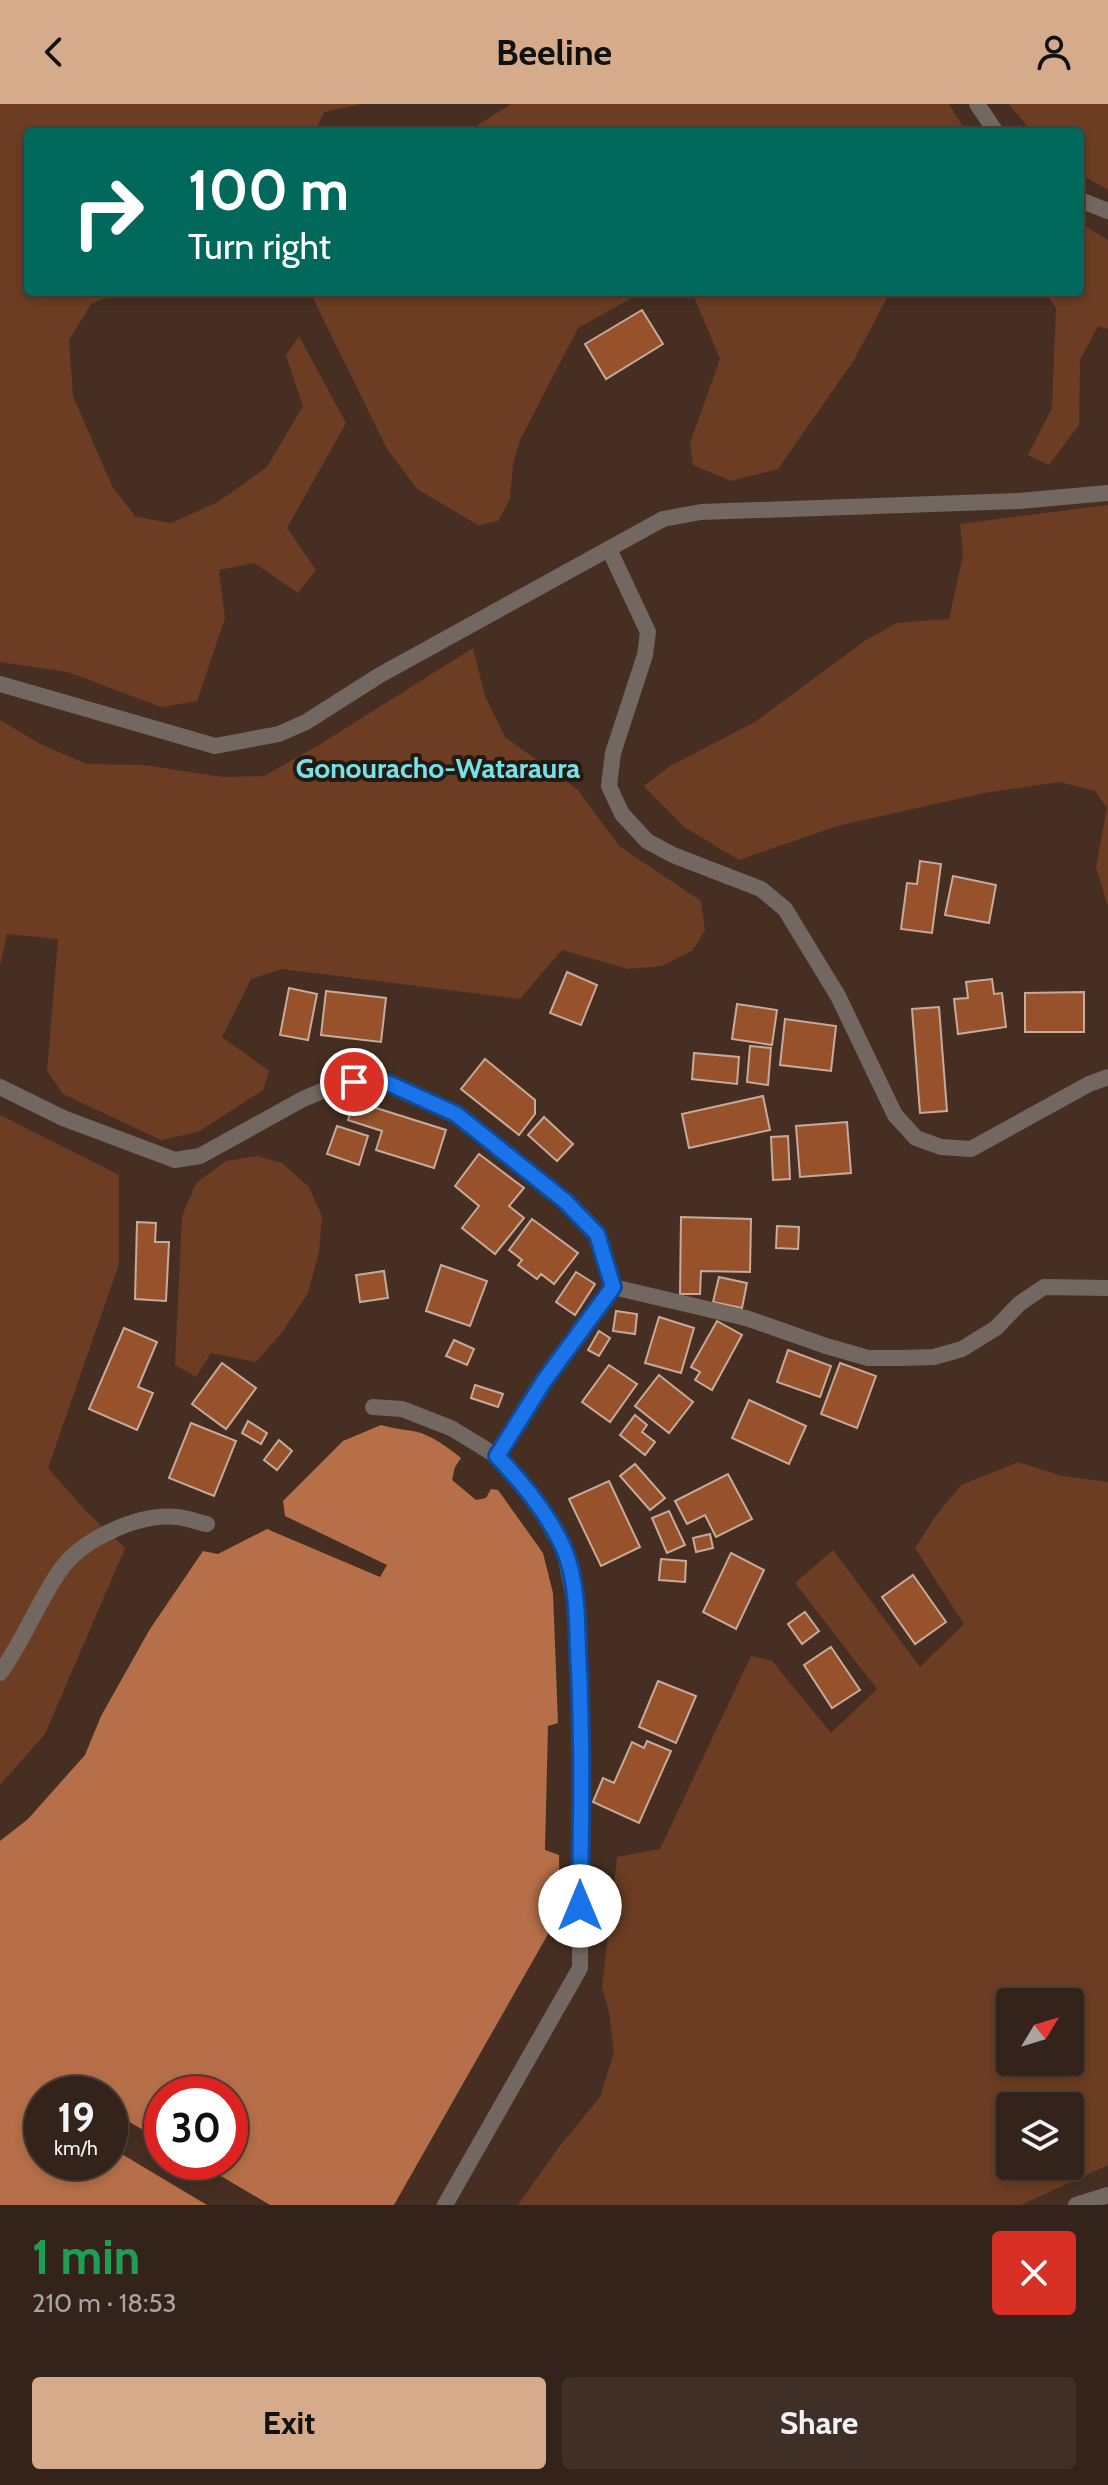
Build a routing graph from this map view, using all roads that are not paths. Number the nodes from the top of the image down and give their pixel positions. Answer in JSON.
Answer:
{"nodes":[{"id":1,"x":977,"y":104,"type":"edge"},
{"id":2,"x":993,"y":128,"type":"edge"},
{"id":3,"x":1084,"y":202,"type":"edge"},
{"id":4,"x":1108,"y":211,"type":"edge"},
{"id":5,"x":1108,"y":493,"type":"edge"},
{"id":6,"x":609,"y":549,"type":"junction"},
{"id":7,"x":0,"y":684,"type":"edge"},
{"id":8,"x":1108,"y":1077,"type":"edge"},
{"id":9,"x":0,"y":1087,"type":"edge"},
{"id":10,"x":613,"y":1287,"type":"junction"},
{"id":11,"x":1108,"y":1288,"type":"edge"},
{"id":12,"x":373,"y":1407,"type":"dead end"},
{"id":13,"x":497,"y":1456,"type":"junction"},
{"id":14,"x":207,"y":1524,"type":"dead end"},
{"id":15,"x":0,"y":1673,"type":"edge"},
{"id":16,"x":1108,"y":2195,"type":"edge"},
{"id":17,"x":445,"y":2205,"type":"edge"},
{"id":18,"x":1076,"y":2205,"type":"edge"}],
"edges":[{"from":1,"to":2,"type":"street"},
{"from":3,"to":4,"type":"street"},
{"from":5,"to":6,"type":"street"},
{"from":6,"to":7,"type":"street"},
{"from":6,"to":8,"type":"street"},
{"from":9,"to":10,"type":"street"},
{"from":10,"to":11,"type":"street"},
{"from":10,"to":13,"type":"street"},
{"from":12,"to":13,"type":"street"},
{"from":13,"to":17,"type":"street"},
{"from":14,"to":15,"type":"street"},
{"from":16,"to":18,"type":"street"}]}
